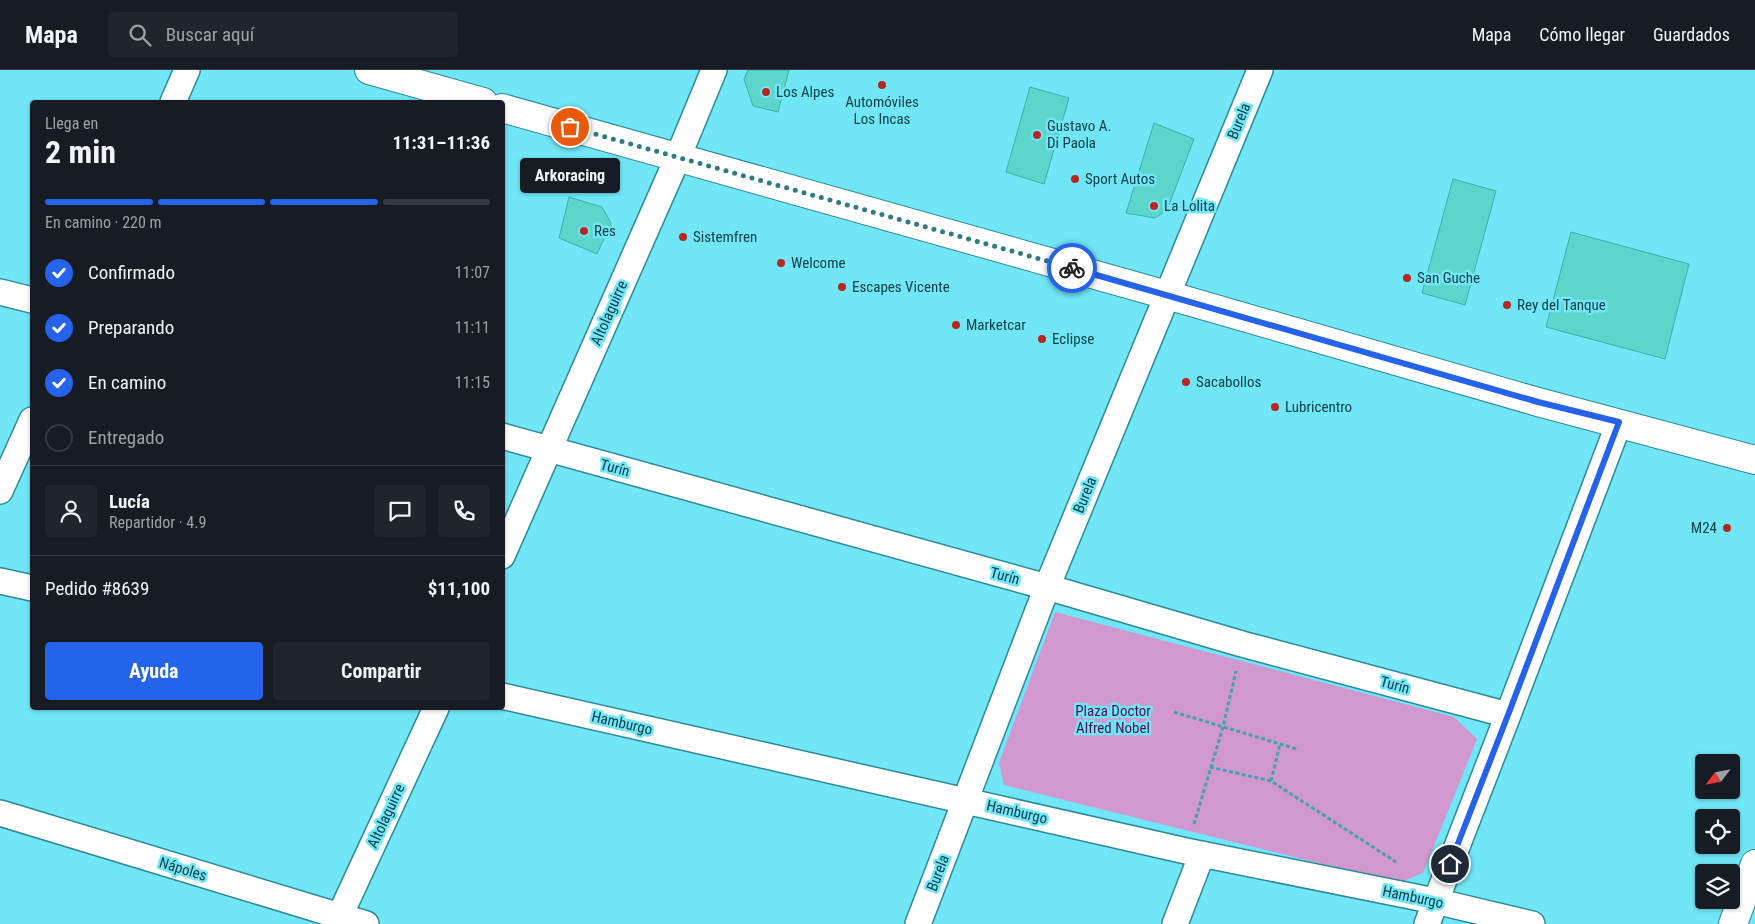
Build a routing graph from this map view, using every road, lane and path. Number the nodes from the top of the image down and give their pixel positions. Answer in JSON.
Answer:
{"nodes":[{"id":1,"x":187,"y":70,"type":"edge"},
{"id":2,"x":369,"y":70,"type":"edge"},
{"id":3,"x":714,"y":70,"type":"edge"},
{"id":4,"x":1260,"y":70,"type":"edge"},
{"id":5,"x":174,"y":100,"type":"edge"},
{"id":6,"x":476,"y":100,"type":"edge"},
{"id":7,"x":505,"y":109,"type":"edge"},
{"id":8,"x":678,"y":157,"type":"junction"},
{"id":9,"x":0,"y":292,"type":"edge"},
{"id":10,"x":1168,"y":295,"type":"junction"},
{"id":11,"x":30,"y":300,"type":"edge"},
{"id":12,"x":1619,"y":422,"type":"junction"},
{"id":13,"x":30,"y":424,"type":"edge"},
{"id":14,"x":505,"y":437,"type":"edge"},
{"id":15,"x":549,"y":450,"type":"junction"},
{"id":16,"x":1755,"y":460,"type":"edge"},
{"id":17,"x":0,"y":490,"type":"edge"},
{"id":18,"x":505,"y":549,"type":"edge"},
{"id":19,"x":0,"y":581,"type":"edge"},
{"id":20,"x":1047,"y":587,"type":"junction"},
{"id":21,"x":30,"y":588,"type":"edge"},
{"id":22,"x":1242,"y":644,"type":"junction"},
{"id":23,"x":505,"y":697,"type":"edge"},
{"id":24,"x":435,"y":710,"type":"edge"},
{"id":25,"x":1174,"y":712,"type":"dead end"},
{"id":26,"x":1508,"y":715,"type":"junction"},
{"id":27,"x":1223,"y":727,"type":"junction"},
{"id":28,"x":1280,"y":744,"type":"junction"},
{"id":29,"x":1297,"y":749,"type":"dead end"},
{"id":30,"x":1210,"y":767,"type":"junction"},
{"id":31,"x":1271,"y":781,"type":"junction"},
{"id":32,"x":967,"y":801,"type":"junction"},
{"id":33,"x":0,"y":813,"type":"edge"},
{"id":34,"x":1194,"y":853,"type":"junction"},
{"id":35,"x":1755,"y":864,"type":"edge"},
{"id":36,"x":1402,"y":868,"type":"dead end"},
{"id":37,"x":1436,"y":901,"type":"junction"},
{"id":38,"x":338,"y":920,"type":"edge"},
{"id":39,"x":366,"y":924,"type":"edge"},
{"id":40,"x":918,"y":924,"type":"edge"},
{"id":41,"x":1176,"y":924,"type":"edge"},
{"id":42,"x":1427,"y":924,"type":"edge"},
{"id":43,"x":1532,"y":924,"type":"edge"},
{"id":44,"x":1733,"y":924,"type":"edge"}],
"edges":[{"from":1,"to":5,"type":"street"},
{"from":2,"to":6,"type":"main road"},
{"from":3,"to":8,"type":"street","name":"Altolaguirre"},
{"from":4,"to":10,"type":"street","name":"Burela"},
{"from":7,"to":8,"type":"main road"},
{"from":8,"to":10,"type":"main road"},
{"from":8,"to":15,"type":"street","name":"Altolaguirre"},
{"from":9,"to":11,"type":"street"},
{"from":10,"to":12,"type":"main road"},
{"from":10,"to":20,"type":"street","name":"Burela"},
{"from":12,"to":16,"type":"main road"},
{"from":12,"to":26,"type":"street"},
{"from":13,"to":17,"type":"street"},
{"from":14,"to":15,"type":"street","name":"Turín"},
{"from":15,"to":18,"type":"street","name":"Altolaguirre"},
{"from":15,"to":20,"type":"street","name":"Turín"},
{"from":19,"to":21,"type":"street"},
{"from":20,"to":22,"type":"street","name":"Turín"},
{"from":20,"to":32,"type":"street","name":"Burela"},
{"from":22,"to":26,"type":"street","name":"Turín"},
{"from":22,"to":27,"type":"path"},
{"from":23,"to":32,"type":"street","name":"Hamburgo"},
{"from":24,"to":38,"type":"street","name":"Altolaguirre"},
{"from":25,"to":27,"type":"path"},
{"from":26,"to":37,"type":"street"},
{"from":27,"to":28,"type":"path"},
{"from":27,"to":30,"type":"path"},
{"from":28,"to":29,"type":"path"},
{"from":28,"to":31,"type":"path"},
{"from":30,"to":31,"type":"path"},
{"from":30,"to":34,"type":"path"},
{"from":31,"to":36,"type":"path"},
{"from":32,"to":34,"type":"street","name":"Hamburgo"},
{"from":32,"to":40,"type":"street","name":"Burela"},
{"from":33,"to":38,"type":"street","name":"Nápoles"},
{"from":34,"to":37,"type":"street","name":"Hamburgo"},
{"from":34,"to":41,"type":"street"},
{"from":35,"to":44,"type":"main road"},
{"from":37,"to":42,"type":"street"},
{"from":37,"to":43,"type":"street","name":"Hamburgo"},
{"from":38,"to":39,"type":"street","name":"Nápoles"}]}
